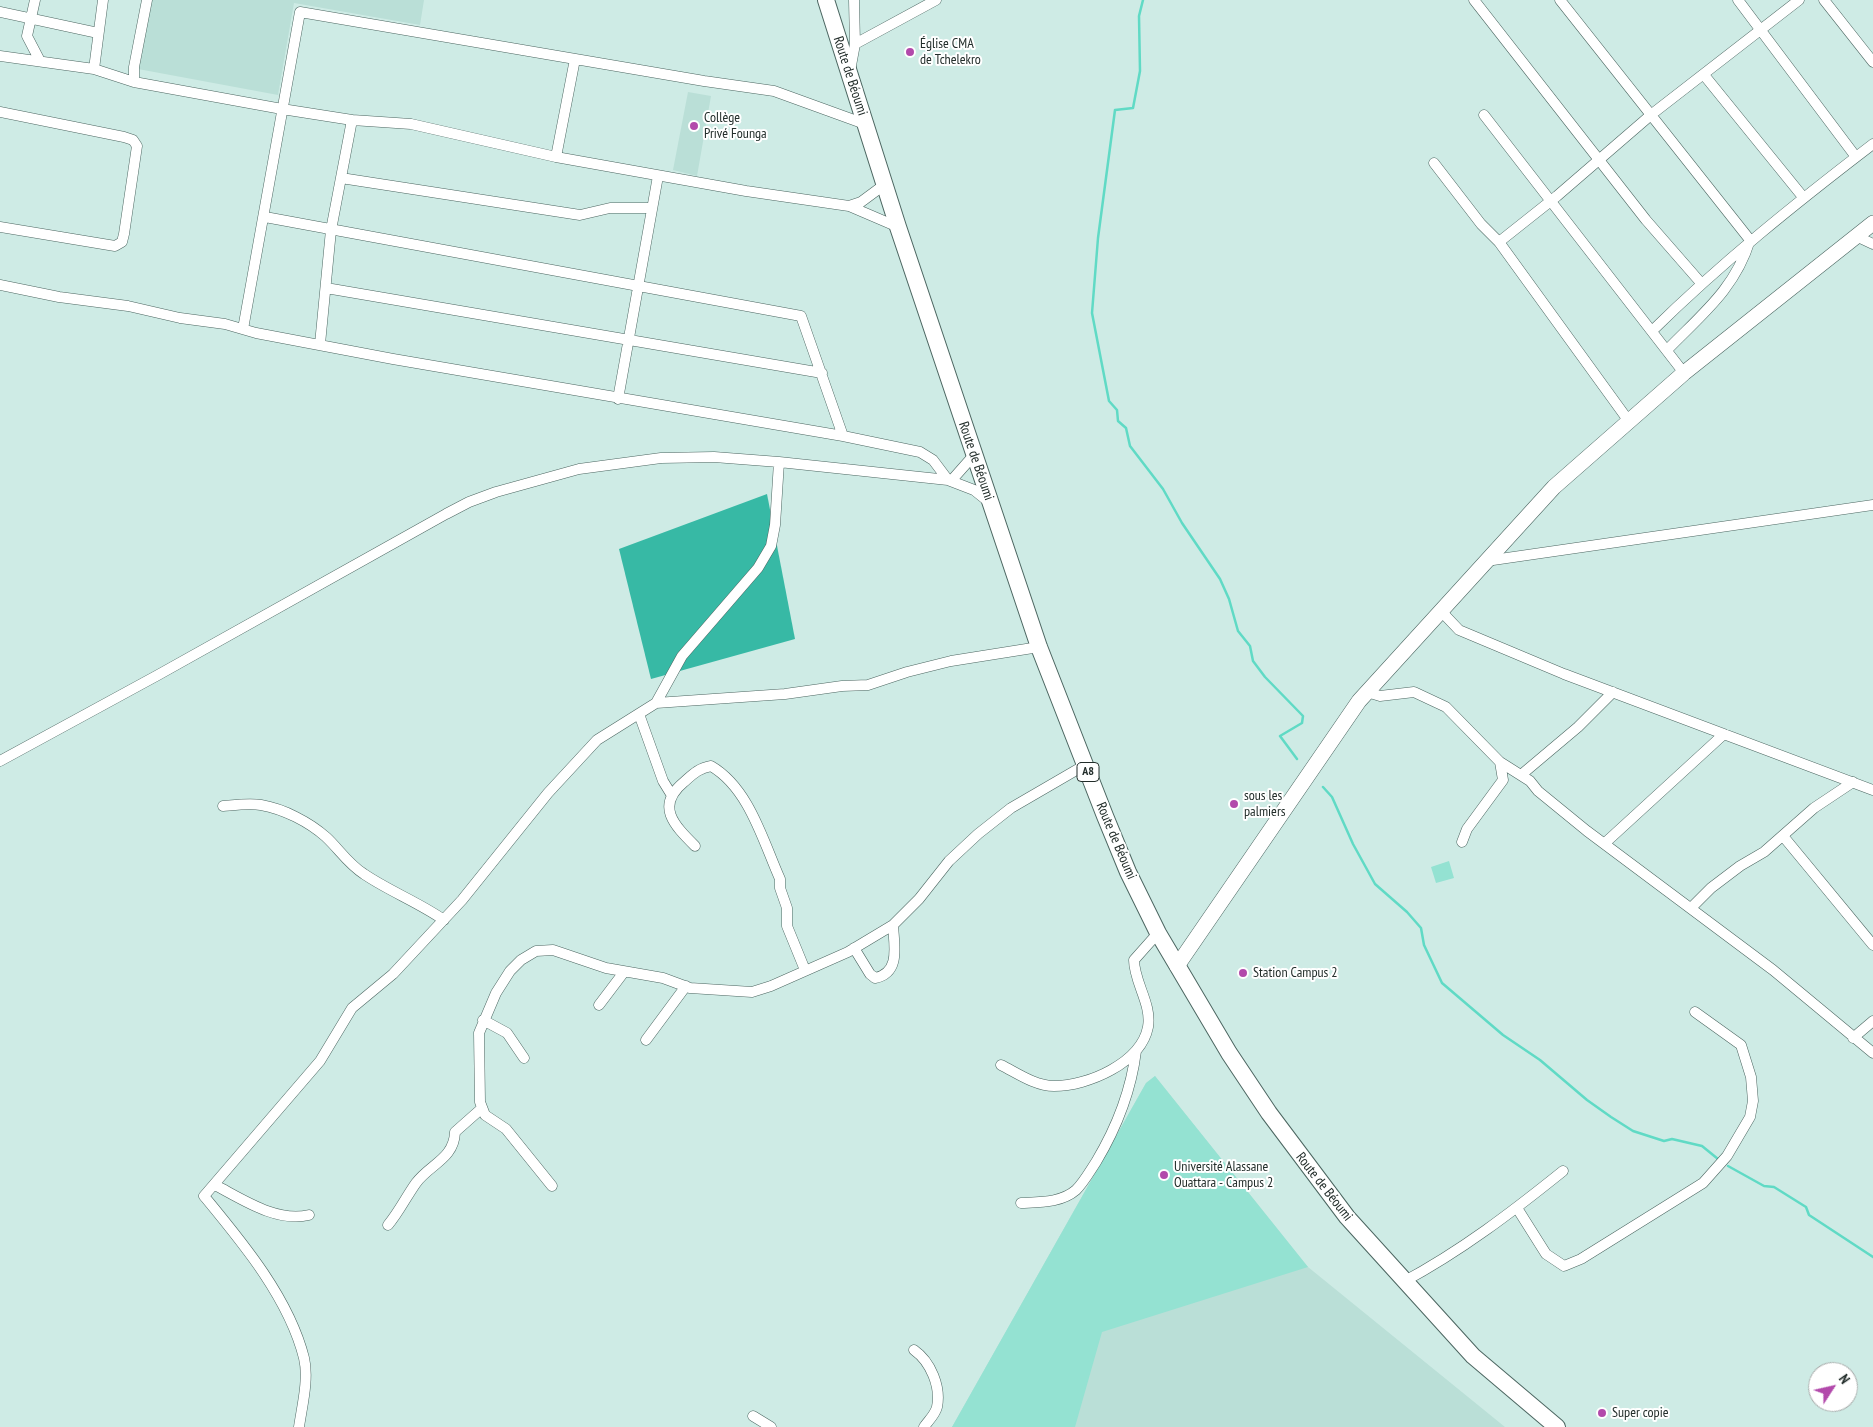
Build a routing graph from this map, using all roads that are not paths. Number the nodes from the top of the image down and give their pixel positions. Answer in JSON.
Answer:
{"nodes":[{"id":1,"x":35,"y":0,"type":"edge"},
{"id":2,"x":102,"y":0,"type":"edge"},
{"id":3,"x":146,"y":0,"type":"edge"},
{"id":4,"x":826,"y":0,"type":"edge"},
{"id":5,"x":854,"y":0,"type":"edge"},
{"id":6,"x":936,"y":0,"type":"edge"},
{"id":7,"x":1474,"y":0,"type":"edge"},
{"id":8,"x":1560,"y":0,"type":"edge"},
{"id":9,"x":1738,"y":0,"type":"edge"},
{"id":10,"x":1799,"y":0,"type":"edge"},
{"id":11,"x":1824,"y":0,"type":"edge"},
{"id":12,"x":0,"y":12,"type":"edge"},
{"id":13,"x":31,"y":17,"type":"junction"},
{"id":14,"x":1762,"y":29,"type":"junction"},
{"id":15,"x":98,"y":33,"type":"junction"},
{"id":16,"x":855,"y":44,"type":"junction"},
{"id":17,"x":0,"y":56,"type":"edge"},
{"id":18,"x":575,"y":59,"type":"junction"},
{"id":19,"x":40,"y":61,"type":"junction"},
{"id":20,"x":1873,"y":62,"type":"edge"},
{"id":21,"x":94,"y":69,"type":"junction"},
{"id":22,"x":849,"y":73,"type":"junction"},
{"id":23,"x":1704,"y":76,"type":"junction"},
{"id":24,"x":134,"y":82,"type":"junction"},
{"id":25,"x":282,"y":108,"type":"junction"},
{"id":26,"x":0,"y":112,"type":"edge"},
{"id":27,"x":1652,"y":114,"type":"junction"},
{"id":28,"x":1484,"y":115,"type":"dead end"},
{"id":29,"x":352,"y":120,"type":"junction"},
{"id":30,"x":865,"y":124,"type":"junction"},
{"id":31,"x":1873,"y":144,"type":"edge"},
{"id":32,"x":556,"y":157,"type":"junction"},
{"id":33,"x":1856,"y":157,"type":"junction"},
{"id":34,"x":1599,"y":159,"type":"junction"},
{"id":35,"x":1434,"y":164,"type":"dead end"},
{"id":36,"x":658,"y":176,"type":"junction"},
{"id":37,"x":341,"y":178,"type":"junction"},
{"id":38,"x":884,"y":185,"type":"junction"},
{"id":39,"x":1803,"y":197,"type":"junction"},
{"id":40,"x":1550,"y":201,"type":"junction"},
{"id":41,"x":849,"y":206,"type":"junction"},
{"id":42,"x":652,"y":208,"type":"junction"},
{"id":43,"x":265,"y":217,"type":"junction"},
{"id":44,"x":1873,"y":223,"type":"edge"},
{"id":45,"x":0,"y":227,"type":"edge"},
{"id":46,"x":898,"y":227,"type":"junction"},
{"id":47,"x":331,"y":230,"type":"junction"},
{"id":48,"x":1856,"y":236,"type":"junction"},
{"id":49,"x":1750,"y":240,"type":"junction"},
{"id":50,"x":1498,"y":242,"type":"junction"},
{"id":51,"x":1873,"y":244,"type":"edge"},
{"id":52,"x":1701,"y":283,"type":"junction"},
{"id":53,"x":0,"y":285,"type":"edge"},
{"id":54,"x":637,"y":287,"type":"junction"},
{"id":55,"x":326,"y":288,"type":"junction"},
{"id":56,"x":243,"y":329,"type":"junction"},
{"id":57,"x":1652,"y":331,"type":"junction"},
{"id":58,"x":629,"y":342,"type":"junction"},
{"id":59,"x":320,"y":344,"type":"junction"},
{"id":60,"x":1667,"y":350,"type":"junction"},
{"id":61,"x":822,"y":373,"type":"junction"},
{"id":62,"x":1684,"y":373,"type":"junction"},
{"id":63,"x":618,"y":399,"type":"junction"},
{"id":64,"x":1628,"y":420,"type":"junction"},
{"id":65,"x":843,"y":436,"type":"junction"},
{"id":66,"x":974,"y":455,"type":"junction"},
{"id":67,"x":779,"y":462,"type":"junction"},
{"id":68,"x":950,"y":481,"type":"junction"},
{"id":69,"x":990,"y":503,"type":"junction"},
{"id":70,"x":1873,"y":506,"type":"edge"},
{"id":71,"x":1485,"y":561,"type":"junction"},
{"id":72,"x":1440,"y":610,"type":"junction"},
{"id":73,"x":1039,"y":647,"type":"junction"},
{"id":74,"x":1367,"y":692,"type":"junction"},
{"id":75,"x":1613,"y":692,"type":"junction"},
{"id":76,"x":656,"y":703,"type":"junction"},
{"id":77,"x":639,"y":714,"type":"junction"},
{"id":78,"x":1724,"y":734,"type":"junction"},
{"id":79,"x":0,"y":761,"type":"edge"},
{"id":80,"x":1500,"y":762,"type":"junction"},
{"id":81,"x":1085,"y":765,"type":"junction"},
{"id":82,"x":1522,"y":776,"type":"junction"},
{"id":83,"x":1853,"y":782,"type":"junction"},
{"id":84,"x":1873,"y":790,"type":"edge"},
{"id":85,"x":672,"y":794,"type":"junction"},
{"id":86,"x":223,"y":806,"type":"dead end"},
{"id":87,"x":1783,"y":836,"type":"junction"},
{"id":88,"x":1462,"y":842,"type":"dead end"},
{"id":89,"x":1605,"y":843,"type":"junction"},
{"id":90,"x":695,"y":846,"type":"dead end"},
{"id":91,"x":1691,"y":908,"type":"junction"},
{"id":92,"x":444,"y":920,"type":"junction"},
{"id":93,"x":893,"y":925,"type":"junction"},
{"id":94,"x":1158,"y":934,"type":"junction"},
{"id":95,"x":1873,"y":944,"type":"edge"},
{"id":96,"x":854,"y":948,"type":"junction"},
{"id":97,"x":1177,"y":966,"type":"junction"},
{"id":98,"x":805,"y":970,"type":"junction"},
{"id":99,"x":624,"y":972,"type":"junction"},
{"id":100,"x":686,"y":986,"type":"junction"},
{"id":101,"x":599,"y":1005,"type":"dead end"},
{"id":102,"x":1695,"y":1012,"type":"dead end"},
{"id":103,"x":483,"y":1020,"type":"junction"},
{"id":104,"x":1873,"y":1021,"type":"edge"},
{"id":105,"x":1853,"y":1038,"type":"junction"},
{"id":106,"x":646,"y":1040,"type":"dead end"},
{"id":107,"x":1136,"y":1051,"type":"junction"},
{"id":108,"x":1873,"y":1053,"type":"edge"},
{"id":109,"x":524,"y":1058,"type":"dead end"},
{"id":110,"x":1001,"y":1065,"type":"dead end"},
{"id":111,"x":481,"y":1108,"type":"junction"},
{"id":112,"x":1563,"y":1172,"type":"dead end"},
{"id":113,"x":215,"y":1185,"type":"junction"},
{"id":114,"x":552,"y":1186,"type":"dead end"},
{"id":115,"x":1021,"y":1203,"type":"dead end"},
{"id":116,"x":1517,"y":1208,"type":"junction"},
{"id":117,"x":309,"y":1215,"type":"dead end"},
{"id":118,"x":388,"y":1225,"type":"dead end"},
{"id":119,"x":1404,"y":1282,"type":"junction"},
{"id":120,"x":914,"y":1350,"type":"dead end"},
{"id":121,"x":753,"y":1416,"type":"dead end"},
{"id":122,"x":299,"y":1427,"type":"edge"},
{"id":123,"x":771,"y":1427,"type":"edge"},
{"id":124,"x":924,"y":1427,"type":"edge"},
{"id":125,"x":1557,"y":1427,"type":"edge"}],
"edges":[{"from":1,"to":13,"type":"street"},
{"from":2,"to":15,"type":"street"},
{"from":3,"to":24,"type":"street"},
{"from":4,"to":22,"type":"main road","name":"Route de Béoumi","number":"A8"},
{"from":5,"to":16,"type":"street"},
{"from":6,"to":16,"type":"street"},
{"from":7,"to":34,"type":"street"},
{"from":8,"to":27,"type":"street"},
{"from":9,"to":14,"type":"street"},
{"from":10,"to":14,"type":"street"},
{"from":11,"to":20,"type":"street"},
{"from":12,"to":13,"type":"street"},
{"from":13,"to":15,"type":"street"},
{"from":13,"to":19,"type":"street"},
{"from":14,"to":23,"type":"street"},
{"from":14,"to":33,"type":"street"},
{"from":15,"to":21,"type":"street"},
{"from":16,"to":22,"type":"street"},
{"from":17,"to":19,"type":"street"},
{"from":18,"to":25,"type":"street"},
{"from":18,"to":30,"type":"street"},
{"from":18,"to":32,"type":"street"},
{"from":19,"to":21,"type":"street"},
{"from":21,"to":24,"type":"street"},
{"from":22,"to":30,"type":"main road","name":"Route de Béoumi","number":"A8"},
{"from":23,"to":27,"type":"street"},
{"from":23,"to":39,"type":"street"},
{"from":24,"to":25,"type":"street"},
{"from":25,"to":29,"type":"street"},
{"from":25,"to":43,"type":"street"},
{"from":26,"to":45,"type":"street"},
{"from":27,"to":34,"type":"street"},
{"from":27,"to":49,"type":"street"},
{"from":28,"to":40,"type":"street"},
{"from":29,"to":32,"type":"street"},
{"from":29,"to":37,"type":"street"},
{"from":30,"to":38,"type":"main road","name":"Route de Béoumi","number":"A8"},
{"from":31,"to":33,"type":"street"},
{"from":32,"to":36,"type":"street"},
{"from":33,"to":39,"type":"street"},
{"from":34,"to":40,"type":"street"},
{"from":34,"to":52,"type":"street"},
{"from":35,"to":50,"type":"street"},
{"from":36,"to":41,"type":"street"},
{"from":36,"to":42,"type":"street"},
{"from":37,"to":42,"type":"street"},
{"from":37,"to":47,"type":"street"},
{"from":38,"to":41,"type":"street"},
{"from":38,"to":46,"type":"main road","name":"Route de Béoumi","number":"A8"},
{"from":39,"to":49,"type":"street"},
{"from":40,"to":50,"type":"street"},
{"from":40,"to":57,"type":"street"},
{"from":41,"to":46,"type":"street"},
{"from":42,"to":54,"type":"street"},
{"from":43,"to":47,"type":"street"},
{"from":43,"to":56,"type":"street"},
{"from":44,"to":48,"type":"main road"},
{"from":46,"to":66,"type":"main road","name":"Route de Béoumi","number":"A8"},
{"from":47,"to":54,"type":"street"},
{"from":47,"to":55,"type":"street"},
{"from":48,"to":51,"type":"street"},
{"from":48,"to":62,"type":"main road"},
{"from":49,"to":52,"type":"street"},
{"from":49,"to":60,"type":"street"},
{"from":50,"to":64,"type":"street"},
{"from":52,"to":57,"type":"street"},
{"from":53,"to":56,"type":"street"},
{"from":54,"to":58,"type":"street"},
{"from":54,"to":61,"type":"street"},
{"from":55,"to":58,"type":"street"},
{"from":55,"to":59,"type":"street"},
{"from":56,"to":59,"type":"street"},
{"from":57,"to":60,"type":"street"},
{"from":58,"to":61,"type":"street"},
{"from":58,"to":63,"type":"street"},
{"from":59,"to":63,"type":"street"},
{"from":60,"to":62,"type":"street"},
{"from":61,"to":65,"type":"street"},
{"from":62,"to":64,"type":"main road"},
{"from":63,"to":65,"type":"street"},
{"from":64,"to":71,"type":"main road"},
{"from":65,"to":68,"type":"street"},
{"from":66,"to":68,"type":"street"},
{"from":66,"to":69,"type":"main road","name":"Route de Béoumi","number":"A8"},
{"from":67,"to":68,"type":"street"},
{"from":67,"to":76,"type":"street"},
{"from":67,"to":79,"type":"street"},
{"from":68,"to":69,"type":"street"},
{"from":69,"to":73,"type":"main road","name":"Route de Béoumi","number":"A8"},
{"from":70,"to":71,"type":"street"},
{"from":71,"to":72,"type":"main road"},
{"from":72,"to":74,"type":"main road"},
{"from":72,"to":75,"type":"street"},
{"from":73,"to":76,"type":"street"},
{"from":73,"to":81,"type":"main road","name":"Route de Béoumi","number":"A8"},
{"from":74,"to":80,"type":"street"},
{"from":74,"to":97,"type":"main road"},
{"from":75,"to":78,"type":"street"},
{"from":75,"to":82,"type":"street"},
{"from":76,"to":77,"type":"street"},
{"from":77,"to":85,"type":"street"},
{"from":77,"to":92,"type":"street"},
{"from":78,"to":83,"type":"street"},
{"from":78,"to":89,"type":"street"},
{"from":80,"to":82,"type":"street"},
{"from":80,"to":88,"type":"street"},
{"from":81,"to":93,"type":"street"},
{"from":81,"to":94,"type":"main road","name":"Route de Béoumi","number":"A8"},
{"from":82,"to":89,"type":"street"},
{"from":83,"to":84,"type":"street"},
{"from":83,"to":87,"type":"street"},
{"from":85,"to":90,"type":"street"},
{"from":85,"to":98,"type":"street"},
{"from":86,"to":92,"type":"street"},
{"from":87,"to":91,"type":"street"},
{"from":87,"to":95,"type":"street"},
{"from":89,"to":91,"type":"street"},
{"from":91,"to":105,"type":"street"},
{"from":92,"to":113,"type":"street"},
{"from":93,"to":96,"type":"street"},
{"from":93,"to":96,"type":"street"},
{"from":94,"to":97,"type":"main road","name":"Route de Béoumi","number":"A8"},
{"from":94,"to":107,"type":"street"},
{"from":96,"to":98,"type":"street"},
{"from":97,"to":119,"type":"main road","name":"Route de Béoumi","number":"A8"},
{"from":98,"to":100,"type":"street"},
{"from":99,"to":100,"type":"street"},
{"from":99,"to":101,"type":"street"},
{"from":99,"to":103,"type":"street"},
{"from":100,"to":106,"type":"street"},
{"from":102,"to":116,"type":"street"},
{"from":103,"to":109,"type":"street"},
{"from":103,"to":111,"type":"street"},
{"from":104,"to":105,"type":"street"},
{"from":105,"to":108,"type":"street"},
{"from":107,"to":110,"type":"street"},
{"from":107,"to":115,"type":"street"},
{"from":111,"to":114,"type":"street"},
{"from":111,"to":118,"type":"street"},
{"from":112,"to":116,"type":"street"},
{"from":113,"to":117,"type":"street"},
{"from":113,"to":122,"type":"street"},
{"from":116,"to":119,"type":"street"},
{"from":119,"to":125,"type":"main road","name":"Route de Béoumi","number":"A8"},
{"from":120,"to":124,"type":"street"},
{"from":121,"to":123,"type":"street"}]}
